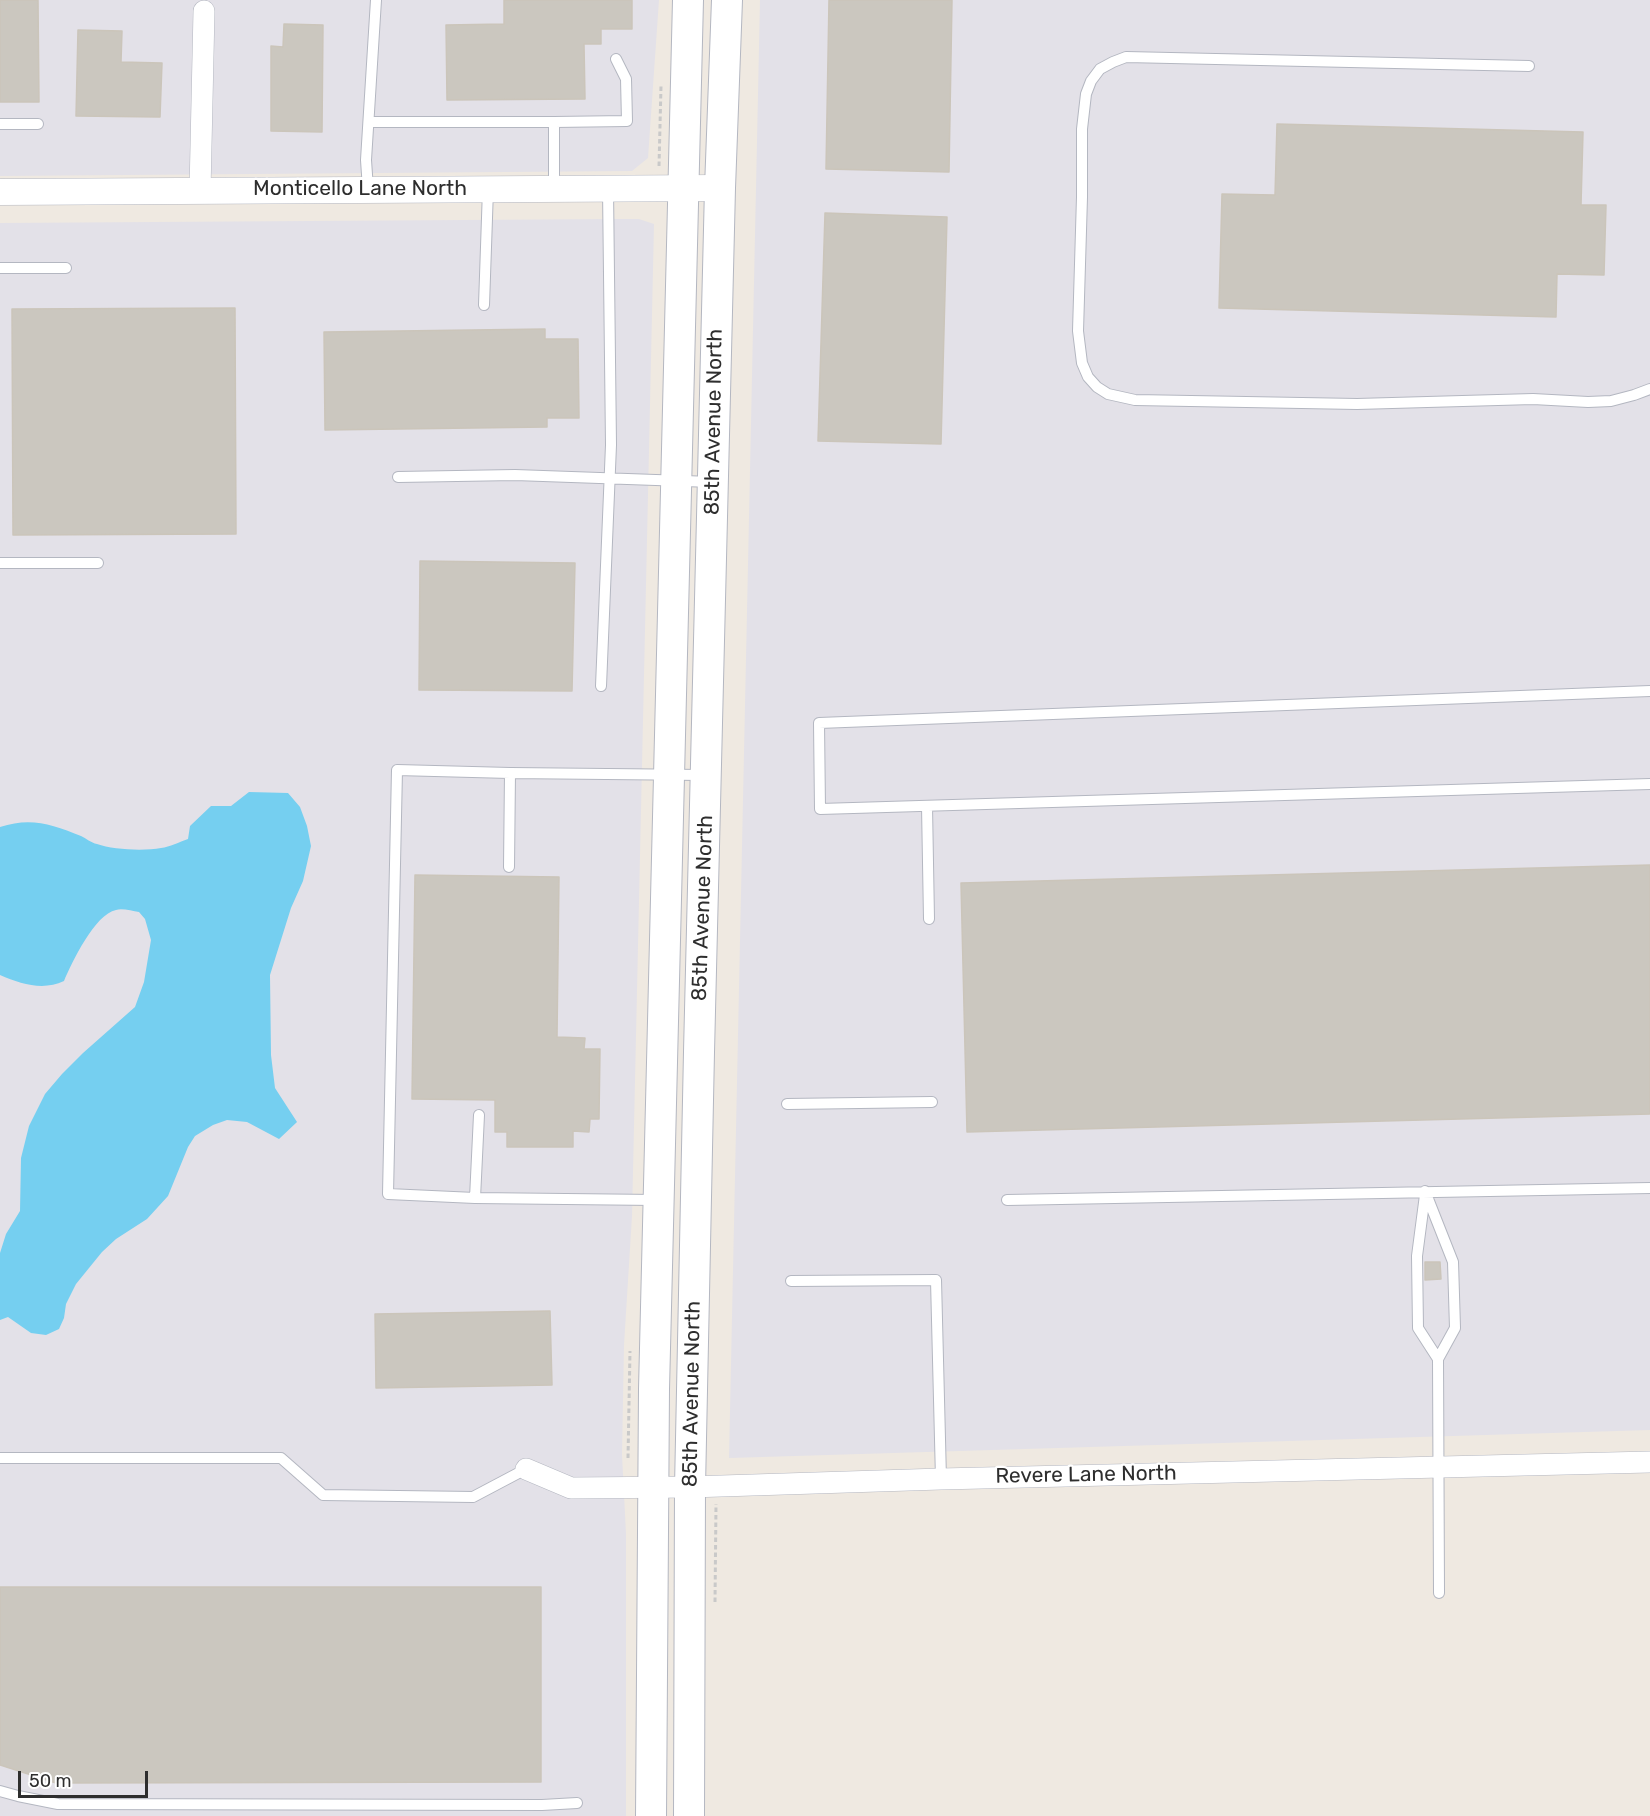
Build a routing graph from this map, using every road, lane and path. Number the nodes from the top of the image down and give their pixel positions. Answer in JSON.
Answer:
{"nodes":[{"id":1,"x":376,"y":0,"type":"edge"},
{"id":2,"x":688,"y":0,"type":"edge"},
{"id":3,"x":727,"y":0,"type":"edge"},
{"id":4,"x":202,"y":6,"type":"edge"},
{"id":5,"x":616,"y":58,"type":"dead end"},
{"id":6,"x":1529,"y":66,"type":"dead end"},
{"id":7,"x":369,"y":122,"type":"junction"},
{"id":8,"x":554,"y":122,"type":"junction"},
{"id":9,"x":0,"y":124,"type":"edge"},
{"id":10,"x":38,"y":124,"type":"dead end"},
{"id":11,"x":554,"y":188,"type":"junction"},
{"id":12,"x":608,"y":188,"type":"junction"},
{"id":13,"x":683,"y":188,"type":"junction"},
{"id":14,"x":720,"y":188,"type":"junction"},
{"id":15,"x":368,"y":189,"type":"junction"},
{"id":16,"x":488,"y":189,"type":"junction"},
{"id":17,"x":200,"y":190,"type":"junction"},
{"id":18,"x":0,"y":192,"type":"edge"},
{"id":19,"x":0,"y":268,"type":"edge"},
{"id":20,"x":66,"y":268,"type":"dead end"},
{"id":21,"x":484,"y":305,"type":"dead end"},
{"id":22,"x":1650,"y":389,"type":"edge"},
{"id":23,"x":398,"y":477,"type":"dead end"},
{"id":24,"x":609,"y":478,"type":"junction"},
{"id":25,"x":676,"y":481,"type":"junction"},
{"id":26,"x":713,"y":482,"type":"junction"},
{"id":27,"x":0,"y":563,"type":"edge"},
{"id":28,"x":98,"y":563,"type":"dead end"},
{"id":29,"x":601,"y":686,"type":"dead end"},
{"id":30,"x":1650,"y":691,"type":"edge"},
{"id":31,"x":510,"y":773,"type":"junction"},
{"id":32,"x":669,"y":775,"type":"junction"},
{"id":33,"x":706,"y":775,"type":"junction"},
{"id":34,"x":1650,"y":784,"type":"edge"},
{"id":35,"x":927,"y":806,"type":"junction"},
{"id":36,"x":509,"y":867,"type":"dead end"},
{"id":37,"x":928,"y":919,"type":"dead end"},
{"id":38,"x":932,"y":1102,"type":"dead end"},
{"id":39,"x":787,"y":1104,"type":"dead end"},
{"id":40,"x":479,"y":1115,"type":"dead end"},
{"id":41,"x":1650,"y":1188,"type":"edge"},
{"id":42,"x":1425,"y":1191,"type":"junction"},
{"id":43,"x":475,"y":1198,"type":"junction"},
{"id":44,"x":658,"y":1200,"type":"junction"},
{"id":45,"x":1007,"y":1200,"type":"dead end"},
{"id":46,"x":791,"y":1281,"type":"dead end"},
{"id":47,"x":1438,"y":1359,"type":"junction"},
{"id":48,"x":0,"y":1458,"type":"edge"},
{"id":49,"x":1650,"y":1462,"type":"edge"},
{"id":50,"x":1438,"y":1467,"type":"junction"},
{"id":51,"x":526,"y":1469,"type":"joint"},
{"id":52,"x":941,"y":1479,"type":"junction"},
{"id":53,"x":690,"y":1486,"type":"junction"},
{"id":54,"x":652,"y":1487,"type":"junction"},
{"id":55,"x":1438,"y":1593,"type":"dead end"},
{"id":56,"x":0,"y":1791,"type":"edge"},
{"id":57,"x":577,"y":1803,"type":"dead end"},
{"id":58,"x":651,"y":1816,"type":"edge"},
{"id":59,"x":689,"y":1816,"type":"edge"}],
"edges":[{"from":1,"to":7,"type":"lane"},
{"from":2,"to":13,"type":"main road","name":"85th Avenue North"},
{"from":3,"to":14,"type":"main road","name":"85th Avenue North"},
{"from":4,"to":17,"type":"street"},
{"from":5,"to":8,"type":"lane"},
{"from":6,"to":22,"type":"lane"},
{"from":7,"to":8,"type":"lane"},
{"from":7,"to":15,"type":"lane"},
{"from":8,"to":11,"type":"lane"},
{"from":9,"to":10,"type":"lane"},
{"from":11,"to":12,"type":"street","name":"Monticello Lane North"},
{"from":11,"to":16,"type":"street","name":"Monticello Lane North"},
{"from":12,"to":13,"type":"street","name":"Monticello Lane North"},
{"from":12,"to":24,"type":"lane"},
{"from":13,"to":14,"type":"street","name":"Monticello Lane North"},
{"from":13,"to":25,"type":"main road","name":"85th Avenue North"},
{"from":14,"to":26,"type":"main road","name":"85th Avenue North"},
{"from":15,"to":16,"type":"street","name":"Monticello Lane North"},
{"from":15,"to":17,"type":"street","name":"Monticello Lane North"},
{"from":16,"to":21,"type":"lane"},
{"from":17,"to":18,"type":"street","name":"Monticello Lane North"},
{"from":19,"to":20,"type":"lane"},
{"from":23,"to":24,"type":"lane"},
{"from":24,"to":25,"type":"lane"},
{"from":24,"to":29,"type":"lane"},
{"from":25,"to":26,"type":"lane"},
{"from":25,"to":32,"type":"main road","name":"85th Avenue North"},
{"from":26,"to":33,"type":"main road","name":"85th Avenue North"},
{"from":27,"to":28,"type":"lane"},
{"from":30,"to":35,"type":"lane"},
{"from":31,"to":32,"type":"lane"},
{"from":31,"to":36,"type":"lane"},
{"from":31,"to":43,"type":"lane"},
{"from":32,"to":33,"type":"lane"},
{"from":32,"to":44,"type":"main road","name":"85th Avenue North"},
{"from":33,"to":53,"type":"main road","name":"85th Avenue North"},
{"from":34,"to":35,"type":"lane"},
{"from":35,"to":37,"type":"lane"},
{"from":38,"to":39,"type":"lane"},
{"from":40,"to":43,"type":"lane"},
{"from":41,"to":42,"type":"lane"},
{"from":42,"to":45,"type":"lane"},
{"from":42,"to":47,"type":"lane"},
{"from":42,"to":47,"type":"lane"},
{"from":43,"to":44,"type":"lane"},
{"from":44,"to":54,"type":"main road","name":"85th Avenue North"},
{"from":46,"to":52,"type":"lane"},
{"from":47,"to":50,"type":"lane"},
{"from":48,"to":51,"type":"lane"},
{"from":49,"to":50,"type":"street","name":"Revere Lane North"},
{"from":50,"to":52,"type":"street","name":"Revere Lane North"},
{"from":50,"to":55,"type":"lane"},
{"from":51,"to":54,"type":"street","name":"Revere Lane North"},
{"from":52,"to":53,"type":"street","name":"Revere Lane North"},
{"from":53,"to":54,"type":"street","name":"Revere Lane North"},
{"from":53,"to":59,"type":"main road","name":"85th Avenue North"},
{"from":54,"to":58,"type":"main road","name":"85th Avenue North"},
{"from":56,"to":57,"type":"lane"}]}
